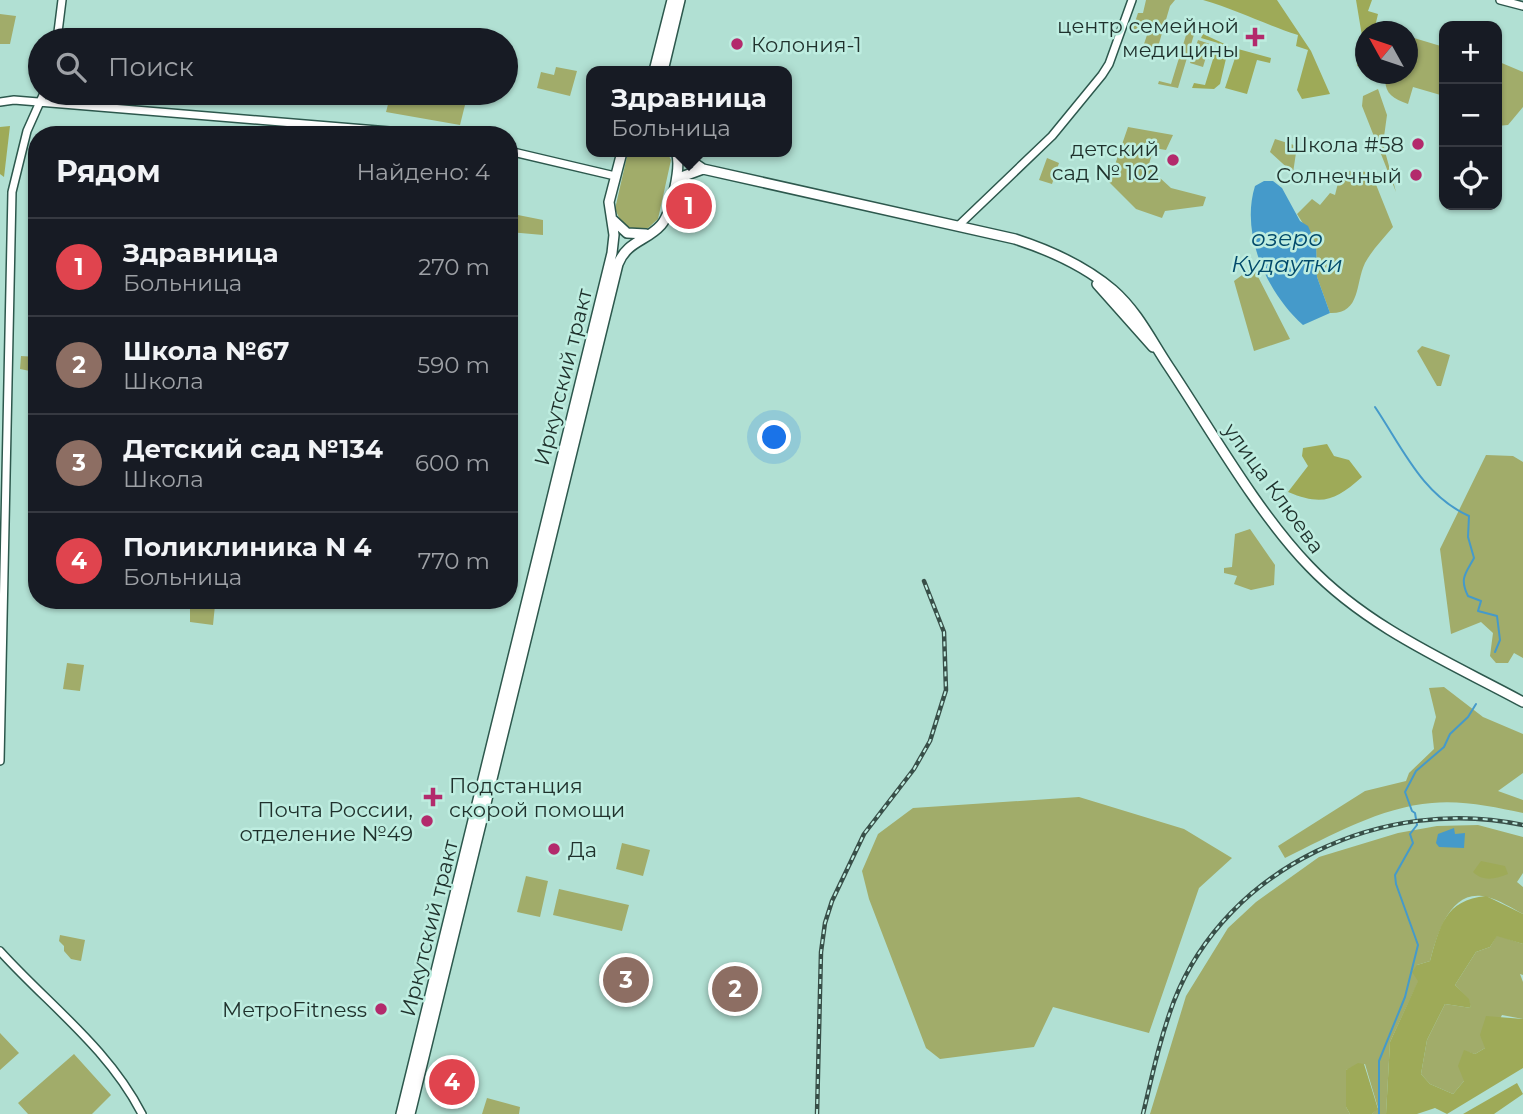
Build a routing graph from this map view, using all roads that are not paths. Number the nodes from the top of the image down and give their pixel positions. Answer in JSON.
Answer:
{"nodes":[{"id":1,"x":62,"y":0,"type":"edge"},
{"id":2,"x":671,"y":0,"type":"edge"},
{"id":3,"x":680,"y":0,"type":"edge"},
{"id":4,"x":1132,"y":0,"type":"edge"},
{"id":5,"x":1500,"y":0,"type":"edge"},
{"id":6,"x":1523,"y":6,"type":"edge"},
{"id":7,"x":58,"y":28,"type":"edge"},
{"id":8,"x":655,"y":66,"type":"edge"},
{"id":9,"x":664,"y":66,"type":"edge"},
{"id":10,"x":0,"y":102,"type":"edge"},
{"id":11,"x":28,"y":103,"type":"edge"},
{"id":12,"x":39,"y":105,"type":"edge"},
{"id":13,"x":65,"y":105,"type":"edge"},
{"id":14,"x":29,"y":126,"type":"edge"},
{"id":15,"x":326,"y":126,"type":"edge"},
{"id":16,"x":28,"y":129,"type":"edge"},
{"id":17,"x":518,"y":152,"type":"edge"},
{"id":18,"x":621,"y":157,"type":"edge"},
{"id":19,"x":678,"y":157,"type":"edge"},
{"id":20,"x":685,"y":157,"type":"edge"},
{"id":21,"x":704,"y":169,"type":"junction"},
{"id":22,"x":615,"y":176,"type":"junction"},
{"id":23,"x":674,"y":188,"type":"junction"},
{"id":24,"x":611,"y":219,"type":"junction"},
{"id":25,"x":958,"y":226,"type":"junction"},
{"id":26,"x":647,"y":234,"type":"junction"},
{"id":27,"x":1523,"y":702,"type":"edge"},
{"id":28,"x":0,"y":761,"type":"edge"},
{"id":29,"x":0,"y":951,"type":"edge"},
{"id":30,"x":142,"y":1114,"type":"edge"},
{"id":31,"x":401,"y":1114,"type":"edge"},
{"id":32,"x":410,"y":1114,"type":"edge"}],
"edges":[{"from":1,"to":7,"type":"street"},
{"from":2,"to":8,"type":"main road"},
{"from":3,"to":9,"type":"main road"},
{"from":4,"to":25,"type":"street"},
{"from":5,"to":6,"type":"street"},
{"from":10,"to":11,"type":"street"},
{"from":12,"to":14,"type":"street"},
{"from":13,"to":15,"type":"street"},
{"from":16,"to":28,"type":"street"},
{"from":17,"to":22,"type":"street"},
{"from":18,"to":22,"type":"main road","name":"Иркутский тракт"},
{"from":19,"to":23,"type":"main road","name":"Иркутский тракт"},
{"from":20,"to":21,"type":"main road","name":"улица Клюева"},
{"from":21,"to":23,"type":"main road"},
{"from":21,"to":25,"type":"main road","name":"улица Клюева"},
{"from":22,"to":24,"type":"main road","name":"Иркутский тракт"},
{"from":23,"to":26,"type":"main road","name":"Иркутский тракт"},
{"from":24,"to":26,"type":"main road"},
{"from":24,"to":31,"type":"main road","name":"Иркутский тракт"},
{"from":25,"to":27,"type":"main road","name":"улица Клюева"},
{"from":26,"to":32,"type":"main road","name":"Иркутский тракт"},
{"from":29,"to":30,"type":"street"}]}
